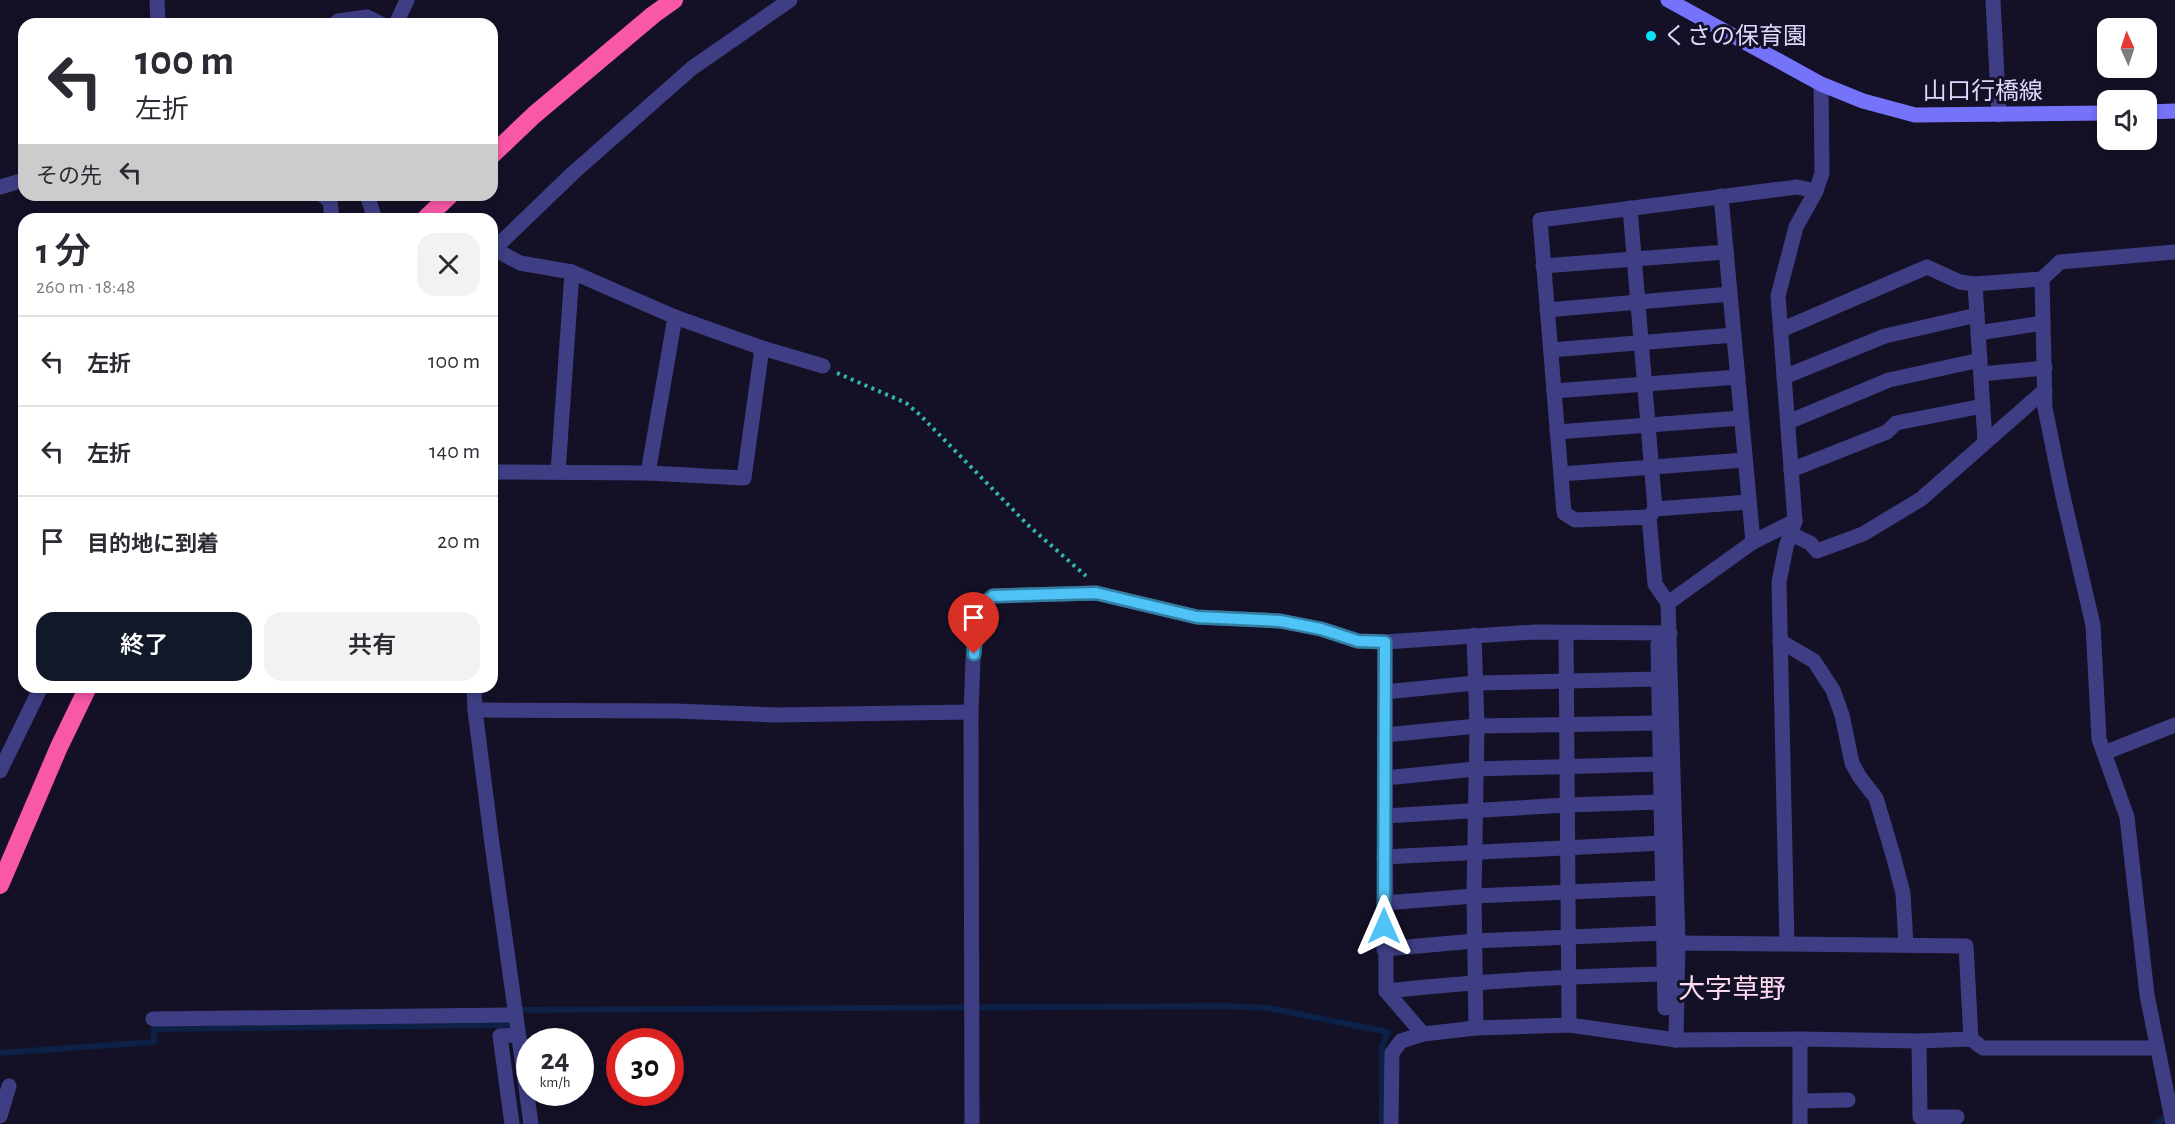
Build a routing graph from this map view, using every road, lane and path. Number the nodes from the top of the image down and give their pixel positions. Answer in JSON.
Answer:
{"nodes":[{"id":1,"x":157,"y":0,"type":"edge"},
{"id":2,"x":407,"y":0,"type":"edge"},
{"id":3,"x":674,"y":0,"type":"edge"},
{"id":4,"x":790,"y":0,"type":"edge"},
{"id":5,"x":1668,"y":0,"type":"edge"},
{"id":6,"x":1993,"y":0,"type":"edge"},
{"id":7,"x":158,"y":18,"type":"edge"},
{"id":8,"x":399,"y":18,"type":"edge"},
{"id":9,"x":1821,"y":84,"type":"junction"},
{"id":10,"x":2175,"y":111,"type":"edge"},
{"id":11,"x":2157,"y":112,"type":"edge"},
{"id":12,"x":2097,"y":113,"type":"edge"},
{"id":13,"x":1999,"y":114,"type":"junction"},
{"id":14,"x":498,"y":149,"type":"edge"},
{"id":15,"x":18,"y":182,"type":"edge"},
{"id":16,"x":0,"y":187,"type":"edge"},
{"id":17,"x":1816,"y":191,"type":"junction"},
{"id":18,"x":1721,"y":196,"type":"junction"},
{"id":19,"x":444,"y":201,"type":"edge"},
{"id":20,"x":1630,"y":208,"type":"junction"},
{"id":21,"x":431,"y":213,"type":"edge"},
{"id":22,"x":498,"y":245,"type":"edge"},
{"id":23,"x":498,"y":252,"type":"edge"},
{"id":24,"x":1726,"y":252,"type":"junction"},
{"id":25,"x":2175,"y":252,"type":"edge"},
{"id":26,"x":1634,"y":259,"type":"junction"},
{"id":27,"x":1544,"y":266,"type":"junction"},
{"id":28,"x":572,"y":272,"type":"junction"},
{"id":29,"x":2042,"y":279,"type":"junction"},
{"id":30,"x":1975,"y":284,"type":"junction"},
{"id":31,"x":1730,"y":294,"type":"junction"},
{"id":32,"x":1638,"y":302,"type":"junction"},
{"id":33,"x":1547,"y":309,"type":"junction"},
{"id":34,"x":1977,"y":315,"type":"junction"},
{"id":35,"x":675,"y":317,"type":"junction"},
{"id":36,"x":2043,"y":323,"type":"junction"},
{"id":37,"x":1781,"y":330,"type":"junction"},
{"id":38,"x":1978,"y":333,"type":"junction"},
{"id":39,"x":1734,"y":335,"type":"junction"},
{"id":40,"x":1641,"y":342,"type":"junction"},
{"id":41,"x":762,"y":348,"type":"junction"},
{"id":42,"x":1551,"y":350,"type":"junction"},
{"id":43,"x":823,"y":366,"type":"joint"},
{"id":44,"x":1980,"y":367,"type":"junction"},
{"id":45,"x":2044,"y":368,"type":"junction"},
{"id":46,"x":1738,"y":377,"type":"junction"},
{"id":47,"x":1784,"y":377,"type":"junction"},
{"id":48,"x":1644,"y":384,"type":"junction"},
{"id":49,"x":2045,"y":390,"type":"junction"},
{"id":50,"x":1554,"y":391,"type":"junction"},
{"id":51,"x":1983,"y":406,"type":"junction"},
{"id":52,"x":1742,"y":418,"type":"junction"},
{"id":53,"x":1788,"y":422,"type":"junction"},
{"id":54,"x":1648,"y":425,"type":"junction"},
{"id":55,"x":1557,"y":432,"type":"junction"},
{"id":56,"x":1985,"y":442,"type":"junction"},
{"id":57,"x":1745,"y":460,"type":"junction"},
{"id":58,"x":1651,"y":467,"type":"junction"},
{"id":59,"x":1791,"y":470,"type":"junction"},
{"id":60,"x":498,"y":472,"type":"edge"},
{"id":61,"x":558,"y":472,"type":"junction"},
{"id":62,"x":648,"y":473,"type":"junction"},
{"id":63,"x":1561,"y":474,"type":"junction"},
{"id":64,"x":1749,"y":502,"type":"junction"},
{"id":65,"x":1652,"y":513,"type":"junction"},
{"id":66,"x":1793,"y":527,"type":"junction"},
{"id":67,"x":1753,"y":542,"type":"junction"},
{"id":68,"x":1096,"y":593,"type":"junction"},
{"id":69,"x":1668,"y":603,"type":"junction"},
{"id":70,"x":1566,"y":633,"type":"junction"},
{"id":71,"x":1670,"y":633,"type":"junction"},
{"id":72,"x":1474,"y":635,"type":"junction"},
{"id":73,"x":1780,"y":641,"type":"junction"},
{"id":74,"x":1385,"y":642,"type":"junction"},
{"id":75,"x":1658,"y":644,"type":"dead end"},
{"id":76,"x":1659,"y":679,"type":"junction"},
{"id":77,"x":1566,"y":680,"type":"junction"},
{"id":78,"x":1475,"y":683,"type":"junction"},
{"id":79,"x":1385,"y":692,"type":"junction"},
{"id":80,"x":38,"y":693,"type":"edge"},
{"id":81,"x":85,"y":693,"type":"edge"},
{"id":82,"x":474,"y":693,"type":"edge"},
{"id":83,"x":475,"y":710,"type":"junction"},
{"id":84,"x":971,"y":712,"type":"junction"},
{"id":85,"x":1659,"y":723,"type":"junction"},
{"id":86,"x":1567,"y":725,"type":"junction"},
{"id":87,"x":2175,"y":725,"type":"edge"},
{"id":88,"x":1477,"y":726,"type":"junction"},
{"id":89,"x":1385,"y":735,"type":"junction"},
{"id":90,"x":2104,"y":753,"type":"junction"},
{"id":91,"x":1660,"y":764,"type":"junction"},
{"id":92,"x":1567,"y":765,"type":"junction"},
{"id":93,"x":1475,"y":769,"type":"junction"},
{"id":94,"x":0,"y":771,"type":"edge"},
{"id":95,"x":1385,"y":778,"type":"junction"},
{"id":96,"x":1661,"y":802,"type":"junction"},
{"id":97,"x":1567,"y":805,"type":"junction"},
{"id":98,"x":1475,"y":810,"type":"junction"},
{"id":99,"x":1384,"y":816,"type":"junction"},
{"id":100,"x":1662,"y":843,"type":"junction"},
{"id":101,"x":1568,"y":846,"type":"junction"},
{"id":102,"x":1475,"y":851,"type":"junction"},
{"id":103,"x":1384,"y":857,"type":"junction"},
{"id":104,"x":0,"y":885,"type":"edge"},
{"id":105,"x":1663,"y":888,"type":"junction"},
{"id":106,"x":1568,"y":891,"type":"junction"},
{"id":107,"x":1474,"y":896,"type":"junction"},
{"id":108,"x":1384,"y":903,"type":"junction"},
{"id":109,"x":1664,"y":933,"type":"junction"},
{"id":110,"x":1568,"y":937,"type":"junction"},
{"id":111,"x":1475,"y":941,"type":"junction"},
{"id":112,"x":1678,"y":943,"type":"junction"},
{"id":113,"x":1787,"y":944,"type":"junction"},
{"id":114,"x":1906,"y":945,"type":"junction"},
{"id":115,"x":1384,"y":949,"type":"junction"},
{"id":116,"x":1664,"y":974,"type":"junction"},
{"id":117,"x":1569,"y":976,"type":"junction"},
{"id":118,"x":1474,"y":982,"type":"junction"},
{"id":119,"x":1386,"y":991,"type":"junction"},
{"id":120,"x":1665,"y":1008,"type":"dead end"},
{"id":121,"x":516,"y":1015,"type":"junction"},
{"id":122,"x":153,"y":1019,"type":"dead end"},
{"id":123,"x":1569,"y":1025,"type":"junction"},
{"id":124,"x":517,"y":1028,"type":"edge"},
{"id":125,"x":1476,"y":1028,"type":"junction"},
{"id":126,"x":1423,"y":1034,"type":"junction"},
{"id":127,"x":516,"y":1035,"type":"edge"},
{"id":128,"x":1800,"y":1039,"type":"junction"},
{"id":129,"x":1971,"y":1039,"type":"junction"},
{"id":130,"x":1676,"y":1040,"type":"junction"},
{"id":131,"x":1919,"y":1041,"type":"junction"},
{"id":132,"x":2156,"y":1047,"type":"junction"},
{"id":133,"x":9,"y":1086,"type":"dead end"},
{"id":134,"x":1848,"y":1100,"type":"dead end"},
{"id":135,"x":1800,"y":1101,"type":"junction"},
{"id":136,"x":528,"y":1106,"type":"edge"},
{"id":137,"x":0,"y":1116,"type":"edge"},
{"id":138,"x":1957,"y":1117,"type":"dead end"},
{"id":139,"x":512,"y":1124,"type":"edge"},
{"id":140,"x":531,"y":1124,"type":"edge"},
{"id":141,"x":972,"y":1124,"type":"edge"},
{"id":142,"x":1391,"y":1124,"type":"edge"},
{"id":143,"x":1800,"y":1124,"type":"edge"},
{"id":144,"x":2173,"y":1124,"type":"edge"}],
"edges":[{"from":1,"to":7,"type":"street"},
{"from":2,"to":8,"type":"street"},
{"from":3,"to":14,"type":"highway"},
{"from":4,"to":22,"type":"street"},
{"from":5,"to":9,"type":"main road","name":"山口行橋線"},
{"from":6,"to":13,"type":"street"},
{"from":9,"to":13,"type":"main road","name":"山口行橋線"},
{"from":9,"to":17,"type":"street"},
{"from":10,"to":11,"type":"main road"},
{"from":12,"to":13,"type":"main road","name":"山口行橋線"},
{"from":15,"to":16,"type":"street"},
{"from":17,"to":18,"type":"street"},
{"from":17,"to":37,"type":"street"},
{"from":18,"to":20,"type":"street"},
{"from":18,"to":24,"type":"street"},
{"from":19,"to":21,"type":"highway"},
{"from":20,"to":26,"type":"street"},
{"from":20,"to":27,"type":"street"},
{"from":23,"to":28,"type":"street"},
{"from":24,"to":26,"type":"street"},
{"from":24,"to":31,"type":"street"},
{"from":25,"to":29,"type":"street"},
{"from":26,"to":27,"type":"street"},
{"from":26,"to":32,"type":"street"},
{"from":27,"to":33,"type":"street"},
{"from":28,"to":35,"type":"street"},
{"from":28,"to":61,"type":"street"},
{"from":29,"to":30,"type":"street"},
{"from":29,"to":36,"type":"street"},
{"from":30,"to":34,"type":"street"},
{"from":30,"to":37,"type":"street"},
{"from":31,"to":32,"type":"street"},
{"from":31,"to":39,"type":"street"},
{"from":32,"to":33,"type":"street"},
{"from":32,"to":40,"type":"street"},
{"from":33,"to":42,"type":"street"},
{"from":34,"to":38,"type":"street"},
{"from":34,"to":47,"type":"street"},
{"from":35,"to":41,"type":"street"},
{"from":35,"to":62,"type":"street"},
{"from":36,"to":38,"type":"street"},
{"from":36,"to":45,"type":"street"},
{"from":37,"to":47,"type":"street"},
{"from":38,"to":44,"type":"street"},
{"from":39,"to":40,"type":"street"},
{"from":39,"to":46,"type":"street"},
{"from":40,"to":42,"type":"street"},
{"from":40,"to":48,"type":"street"},
{"from":41,"to":43,"type":"street"},
{"from":41,"to":62,"type":"street"},
{"from":42,"to":50,"type":"street"},
{"from":43,"to":68,"type":"path"},
{"from":44,"to":45,"type":"street"},
{"from":44,"to":51,"type":"street"},
{"from":44,"to":53,"type":"street"},
{"from":45,"to":49,"type":"street"},
{"from":46,"to":48,"type":"street"},
{"from":46,"to":52,"type":"street"},
{"from":47,"to":53,"type":"street"},
{"from":48,"to":50,"type":"street"},
{"from":48,"to":54,"type":"street"},
{"from":49,"to":56,"type":"street"},
{"from":49,"to":90,"type":"street"},
{"from":50,"to":55,"type":"street"},
{"from":51,"to":56,"type":"street"},
{"from":51,"to":59,"type":"street"},
{"from":52,"to":54,"type":"street"},
{"from":52,"to":57,"type":"street"},
{"from":53,"to":59,"type":"street"},
{"from":54,"to":55,"type":"street"},
{"from":54,"to":58,"type":"street"},
{"from":55,"to":63,"type":"street"},
{"from":56,"to":66,"type":"street"},
{"from":57,"to":58,"type":"street"},
{"from":57,"to":64,"type":"street"},
{"from":58,"to":63,"type":"street"},
{"from":58,"to":65,"type":"street"},
{"from":59,"to":66,"type":"street"},
{"from":60,"to":61,"type":"street"},
{"from":61,"to":62,"type":"street"},
{"from":63,"to":65,"type":"street"},
{"from":64,"to":65,"type":"street"},
{"from":64,"to":67,"type":"street"},
{"from":65,"to":69,"type":"street"},
{"from":66,"to":67,"type":"street"},
{"from":66,"to":73,"type":"street"},
{"from":67,"to":69,"type":"street"},
{"from":68,"to":74,"type":"street"},
{"from":68,"to":84,"type":"street"},
{"from":69,"to":71,"type":"street"},
{"from":70,"to":71,"type":"street"},
{"from":70,"to":72,"type":"street"},
{"from":70,"to":77,"type":"street"},
{"from":71,"to":112,"type":"street"},
{"from":72,"to":74,"type":"street"},
{"from":72,"to":78,"type":"street"},
{"from":73,"to":113,"type":"street"},
{"from":73,"to":114,"type":"street"},
{"from":74,"to":79,"type":"street"},
{"from":75,"to":76,"type":"street"},
{"from":76,"to":77,"type":"street"},
{"from":76,"to":85,"type":"street"},
{"from":77,"to":78,"type":"street"},
{"from":77,"to":86,"type":"street"},
{"from":78,"to":79,"type":"street"},
{"from":78,"to":88,"type":"street"},
{"from":79,"to":89,"type":"street"},
{"from":80,"to":94,"type":"street"},
{"from":81,"to":104,"type":"highway"},
{"from":82,"to":83,"type":"street"},
{"from":83,"to":84,"type":"street"},
{"from":83,"to":121,"type":"street"},
{"from":84,"to":141,"type":"street"},
{"from":85,"to":86,"type":"street"},
{"from":85,"to":91,"type":"street"},
{"from":86,"to":88,"type":"street"},
{"from":86,"to":92,"type":"street"},
{"from":87,"to":90,"type":"street"},
{"from":88,"to":89,"type":"street"},
{"from":88,"to":93,"type":"street"},
{"from":89,"to":95,"type":"street"},
{"from":90,"to":132,"type":"street"},
{"from":91,"to":92,"type":"street"},
{"from":91,"to":96,"type":"street"},
{"from":92,"to":93,"type":"street"},
{"from":92,"to":97,"type":"street"},
{"from":93,"to":95,"type":"street"},
{"from":93,"to":98,"type":"street"},
{"from":95,"to":99,"type":"street"},
{"from":96,"to":97,"type":"street"},
{"from":96,"to":100,"type":"street"},
{"from":97,"to":98,"type":"street"},
{"from":97,"to":101,"type":"street"},
{"from":98,"to":99,"type":"street"},
{"from":98,"to":102,"type":"street"},
{"from":99,"to":103,"type":"street"},
{"from":100,"to":101,"type":"street"},
{"from":100,"to":105,"type":"street"},
{"from":101,"to":102,"type":"street"},
{"from":101,"to":106,"type":"street"},
{"from":102,"to":103,"type":"street"},
{"from":102,"to":107,"type":"street"},
{"from":103,"to":108,"type":"street"},
{"from":105,"to":106,"type":"street"},
{"from":105,"to":109,"type":"street"},
{"from":106,"to":107,"type":"street"},
{"from":106,"to":110,"type":"street"},
{"from":107,"to":108,"type":"street"},
{"from":107,"to":111,"type":"street"},
{"from":108,"to":115,"type":"street"},
{"from":109,"to":110,"type":"street"},
{"from":109,"to":116,"type":"street"},
{"from":110,"to":111,"type":"street"},
{"from":110,"to":117,"type":"street"},
{"from":111,"to":115,"type":"street"},
{"from":111,"to":118,"type":"street"},
{"from":112,"to":113,"type":"street"},
{"from":112,"to":130,"type":"street"},
{"from":113,"to":114,"type":"street"},
{"from":114,"to":129,"type":"street"},
{"from":115,"to":119,"type":"street"},
{"from":116,"to":117,"type":"street"},
{"from":116,"to":120,"type":"street"},
{"from":117,"to":118,"type":"street"},
{"from":117,"to":123,"type":"street"},
{"from":118,"to":119,"type":"street"},
{"from":118,"to":125,"type":"street"},
{"from":119,"to":126,"type":"street"},
{"from":121,"to":122,"type":"street"},
{"from":121,"to":124,"type":"street"},
{"from":123,"to":125,"type":"street"},
{"from":123,"to":130,"type":"street"},
{"from":125,"to":126,"type":"street"},
{"from":126,"to":142,"type":"street"},
{"from":127,"to":139,"type":"street"},
{"from":128,"to":130,"type":"street"},
{"from":128,"to":131,"type":"street"},
{"from":128,"to":135,"type":"street"},
{"from":129,"to":131,"type":"street"},
{"from":129,"to":132,"type":"street"},
{"from":131,"to":138,"type":"street"},
{"from":132,"to":144,"type":"street"},
{"from":133,"to":137,"type":"street"},
{"from":134,"to":135,"type":"street"},
{"from":135,"to":143,"type":"street"},
{"from":136,"to":140,"type":"street"}]}
